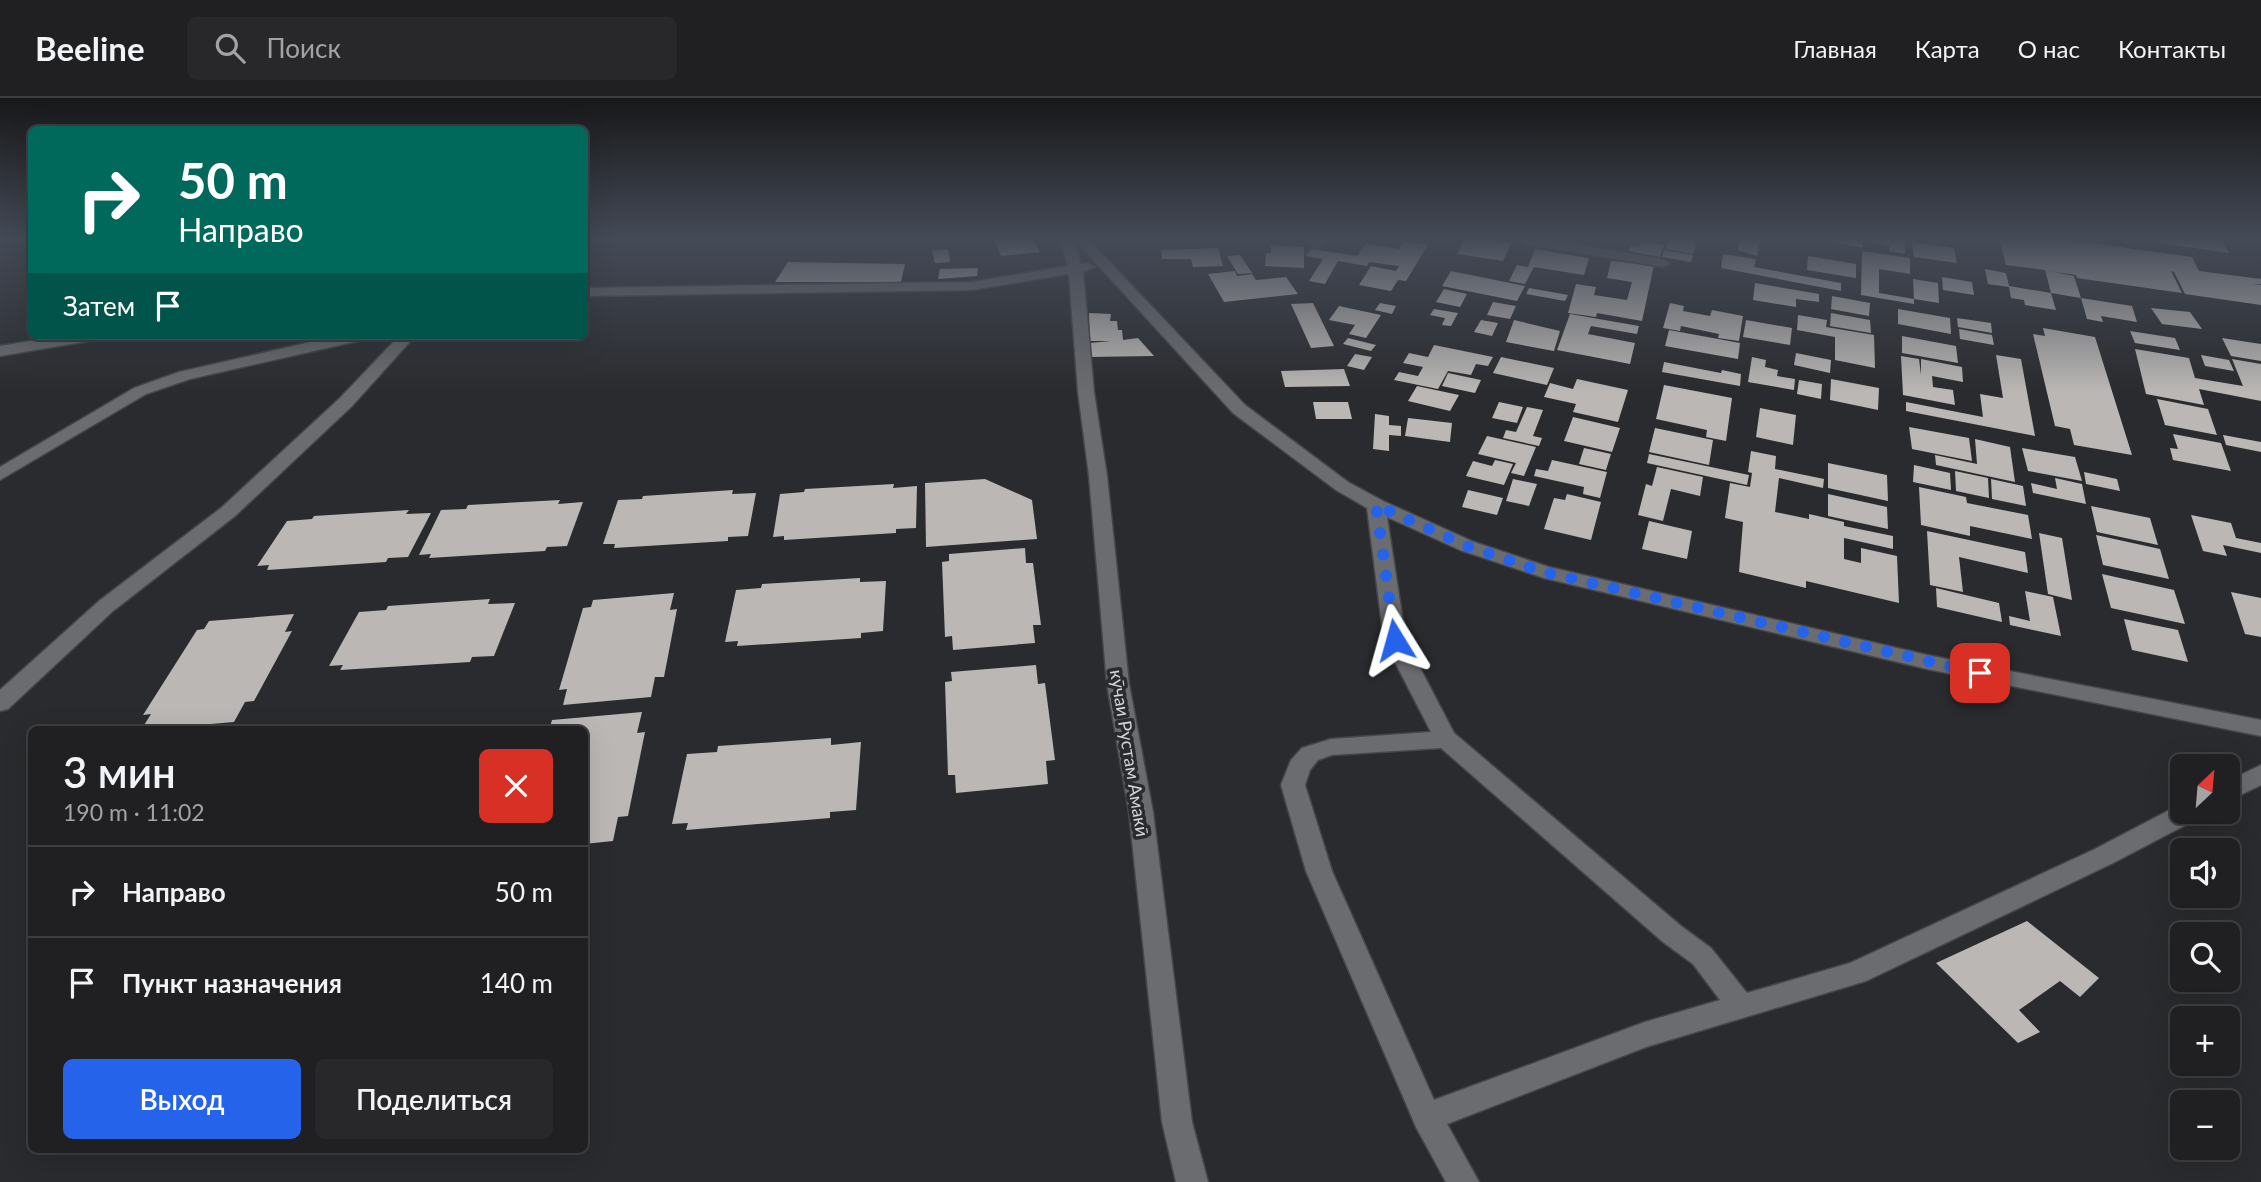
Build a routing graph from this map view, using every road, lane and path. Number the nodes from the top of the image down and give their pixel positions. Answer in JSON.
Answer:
{"nodes":[{"id":1,"x":675,"y":291,"type":"edge"},
{"id":2,"x":1078,"y":291,"type":"edge"},
{"id":3,"x":1128,"y":291,"type":"edge"},
{"id":4,"x":588,"y":292,"type":"edge"},
{"id":5,"x":65,"y":340,"type":"edge"},
{"id":6,"x":340,"y":340,"type":"edge"},
{"id":7,"x":403,"y":340,"type":"edge"},
{"id":8,"x":0,"y":351,"type":"edge"},
{"id":9,"x":0,"y":475,"type":"edge"},
{"id":10,"x":1376,"y":505,"type":"junction"},
{"id":11,"x":0,"y":703,"type":"edge"},
{"id":12,"x":2261,"y":729,"type":"edge"},
{"id":13,"x":1446,"y":739,"type":"junction"},
{"id":14,"x":2261,"y":774,"type":"edge"},
{"id":15,"x":2240,"y":785,"type":"edge"},
{"id":16,"x":2170,"y":821,"type":"edge"},
{"id":17,"x":1742,"y":1007,"type":"junction"},
{"id":18,"x":1427,"y":1117,"type":"junction"},
{"id":19,"x":1192,"y":1182,"type":"edge"},
{"id":20,"x":1464,"y":1182,"type":"edge"}],
"edges":[{"from":1,"to":4,"type":"street"},
{"from":2,"to":19,"type":"street","name":"кӯчаи Рустам Амакӣ"},
{"from":3,"to":10,"type":"street"},
{"from":5,"to":8,"type":"street"},
{"from":6,"to":9,"type":"street"},
{"from":7,"to":11,"type":"street"},
{"from":10,"to":12,"type":"street"},
{"from":10,"to":13,"type":"street"},
{"from":13,"to":17,"type":"street"},
{"from":13,"to":18,"type":"street"},
{"from":14,"to":15,"type":"street"},
{"from":16,"to":17,"type":"street"},
{"from":17,"to":18,"type":"street"},
{"from":18,"to":20,"type":"street"}]}
